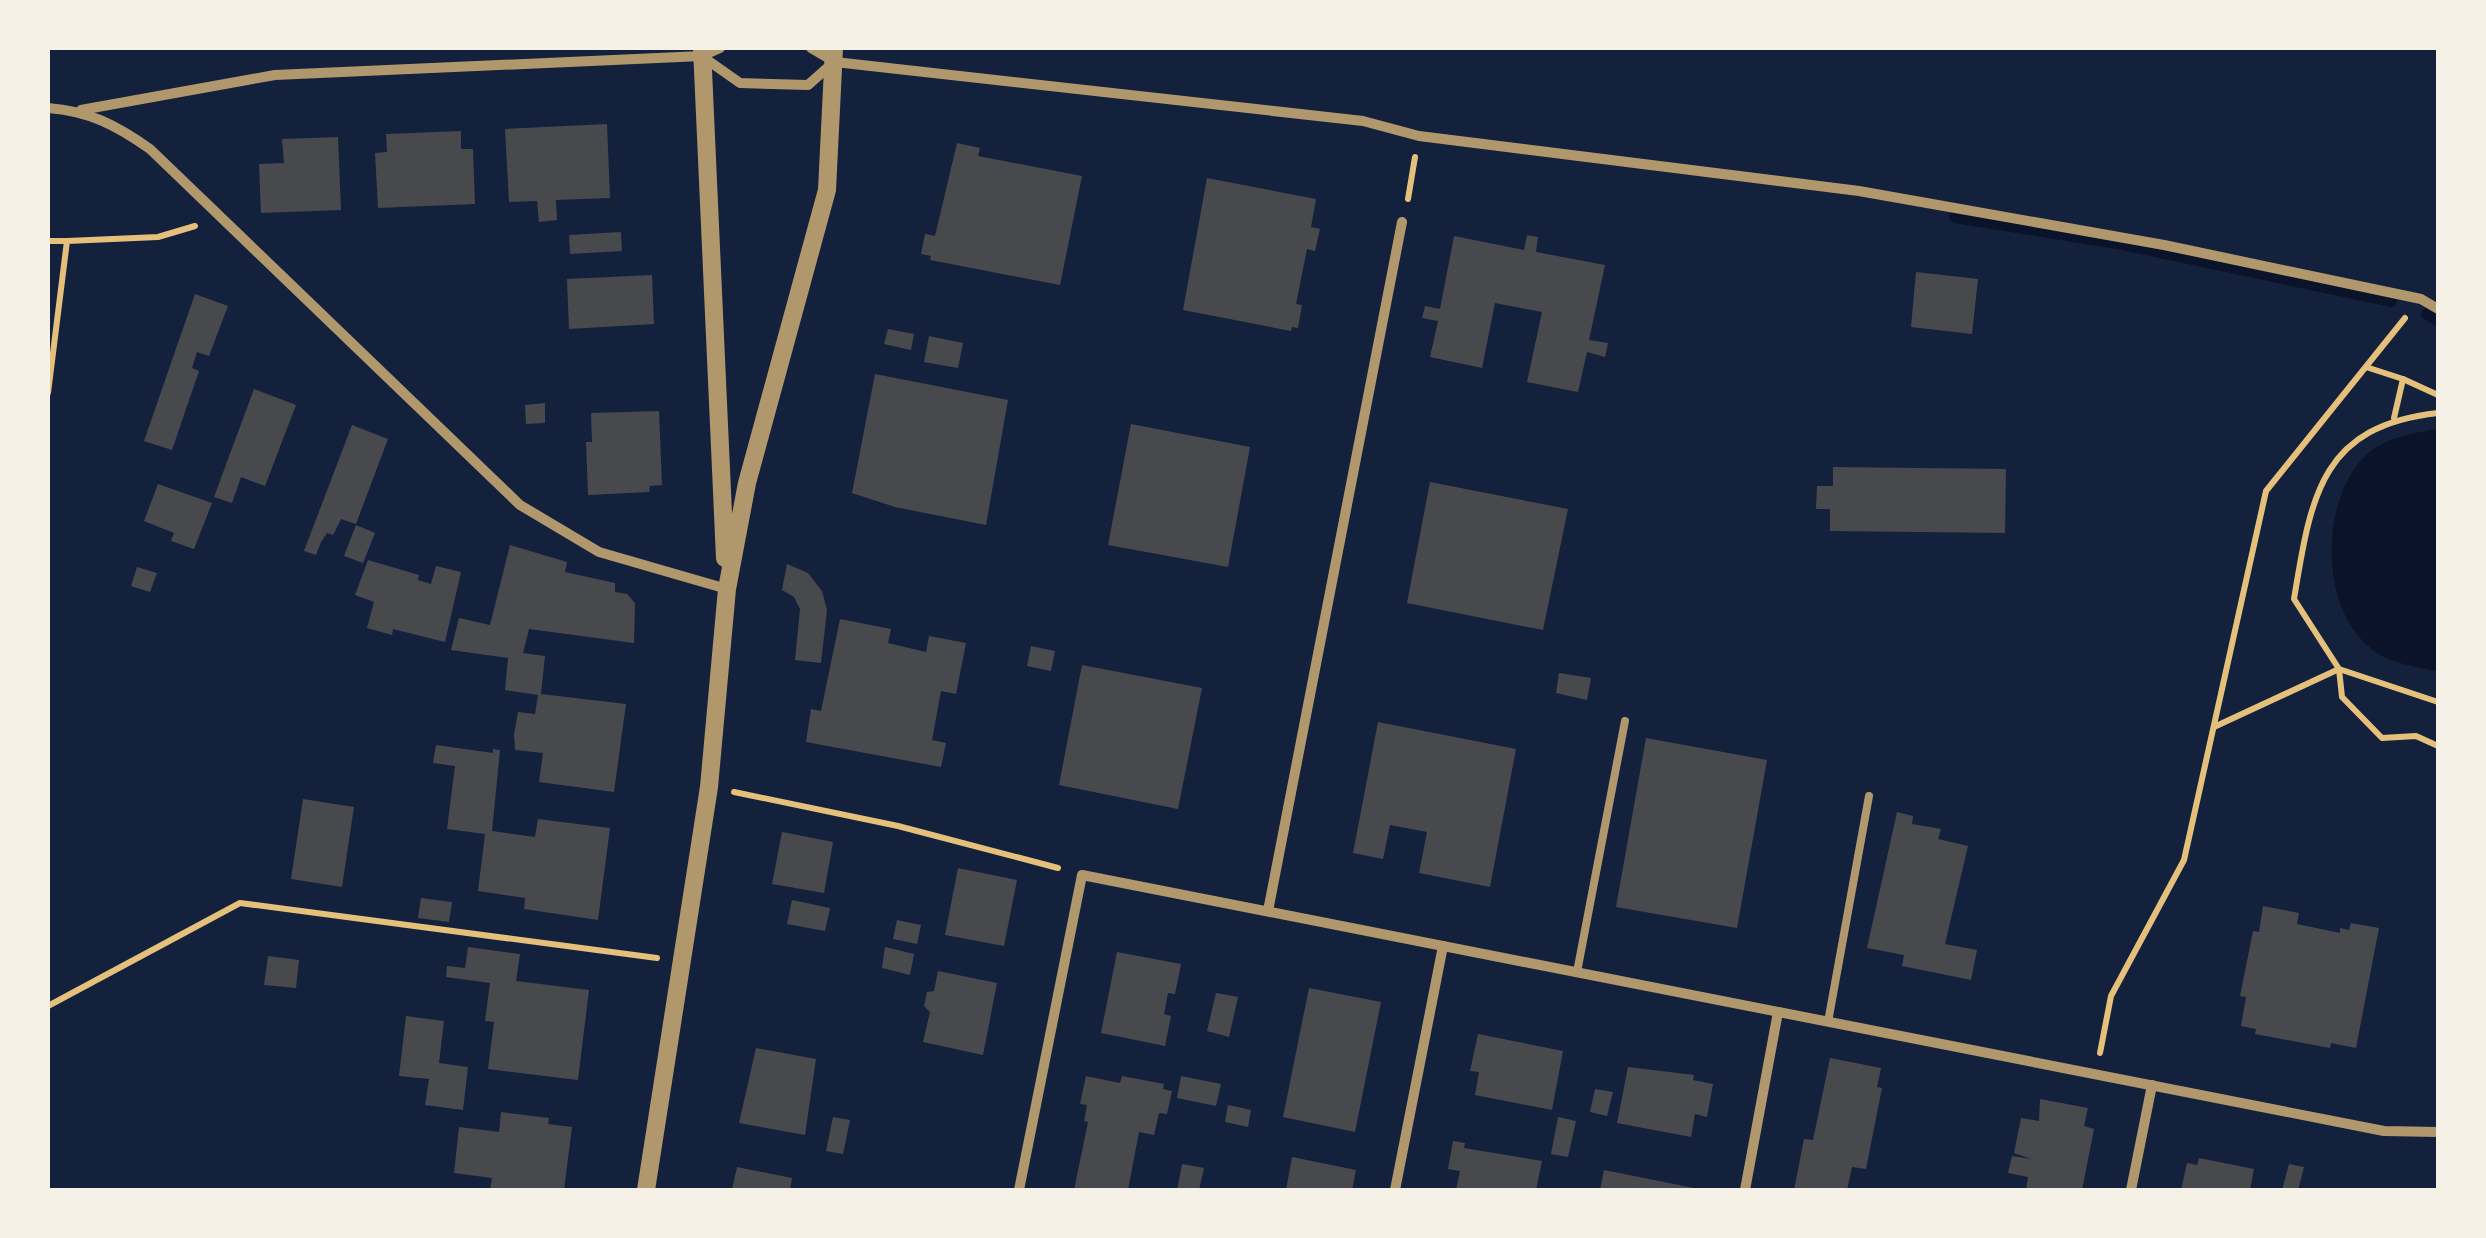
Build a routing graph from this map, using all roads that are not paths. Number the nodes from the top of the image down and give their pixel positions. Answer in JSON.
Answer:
{"nodes":[{"id":1,"x":720,"y":48,"type":"edge"},
{"id":2,"x":811,"y":48,"type":"edge"},
{"id":3,"x":702,"y":52,"type":"edge"},
{"id":4,"x":834,"y":54,"type":"edge"},
{"id":5,"x":48,"y":108,"type":"edge"},
{"id":6,"x":80,"y":110,"type":"junction"},
{"id":7,"x":1402,"y":222,"type":"road end"},
{"id":8,"x":2438,"y":309,"type":"edge"},
{"id":9,"x":727,"y":589,"type":"junction"},
{"id":10,"x":1624,"y":721,"type":"dead end"},
{"id":11,"x":1869,"y":796,"type":"dead end"},
{"id":12,"x":1268,"y":912,"type":"junction"},
{"id":13,"x":1443,"y":946,"type":"junction"},
{"id":14,"x":1578,"y":972,"type":"junction"},
{"id":15,"x":1778,"y":1012,"type":"junction"},
{"id":16,"x":1828,"y":1022,"type":"junction"},
{"id":17,"x":2152,"y":1086,"type":"junction"},
{"id":18,"x":2438,"y":1132,"type":"edge"},
{"id":19,"x":646,"y":1190,"type":"edge"},
{"id":20,"x":1019,"y":1190,"type":"edge"},
{"id":21,"x":1395,"y":1190,"type":"edge"},
{"id":22,"x":1745,"y":1190,"type":"edge"},
{"id":23,"x":2131,"y":1190,"type":"edge"}],
"edges":[{"from":1,"to":3,"type":"street"},
{"from":2,"to":4,"type":"street"},
{"from":3,"to":4,"type":"street"},
{"from":3,"to":6,"type":"street"},
{"from":3,"to":9,"type":"street"},
{"from":4,"to":8,"type":"street"},
{"from":4,"to":9,"type":"street"},
{"from":5,"to":6,"type":"street"},
{"from":6,"to":9,"type":"street"},
{"from":7,"to":12,"type":"street"},
{"from":9,"to":19,"type":"street"},
{"from":10,"to":14,"type":"lane"},
{"from":11,"to":16,"type":"lane"},
{"from":12,"to":13,"type":"street"},
{"from":12,"to":20,"type":"street"},
{"from":13,"to":14,"type":"street"},
{"from":13,"to":21,"type":"street"},
{"from":14,"to":15,"type":"street"},
{"from":15,"to":16,"type":"street"},
{"from":15,"to":22,"type":"street"},
{"from":16,"to":17,"type":"street"},
{"from":17,"to":18,"type":"street"},
{"from":17,"to":23,"type":"street"}]}
